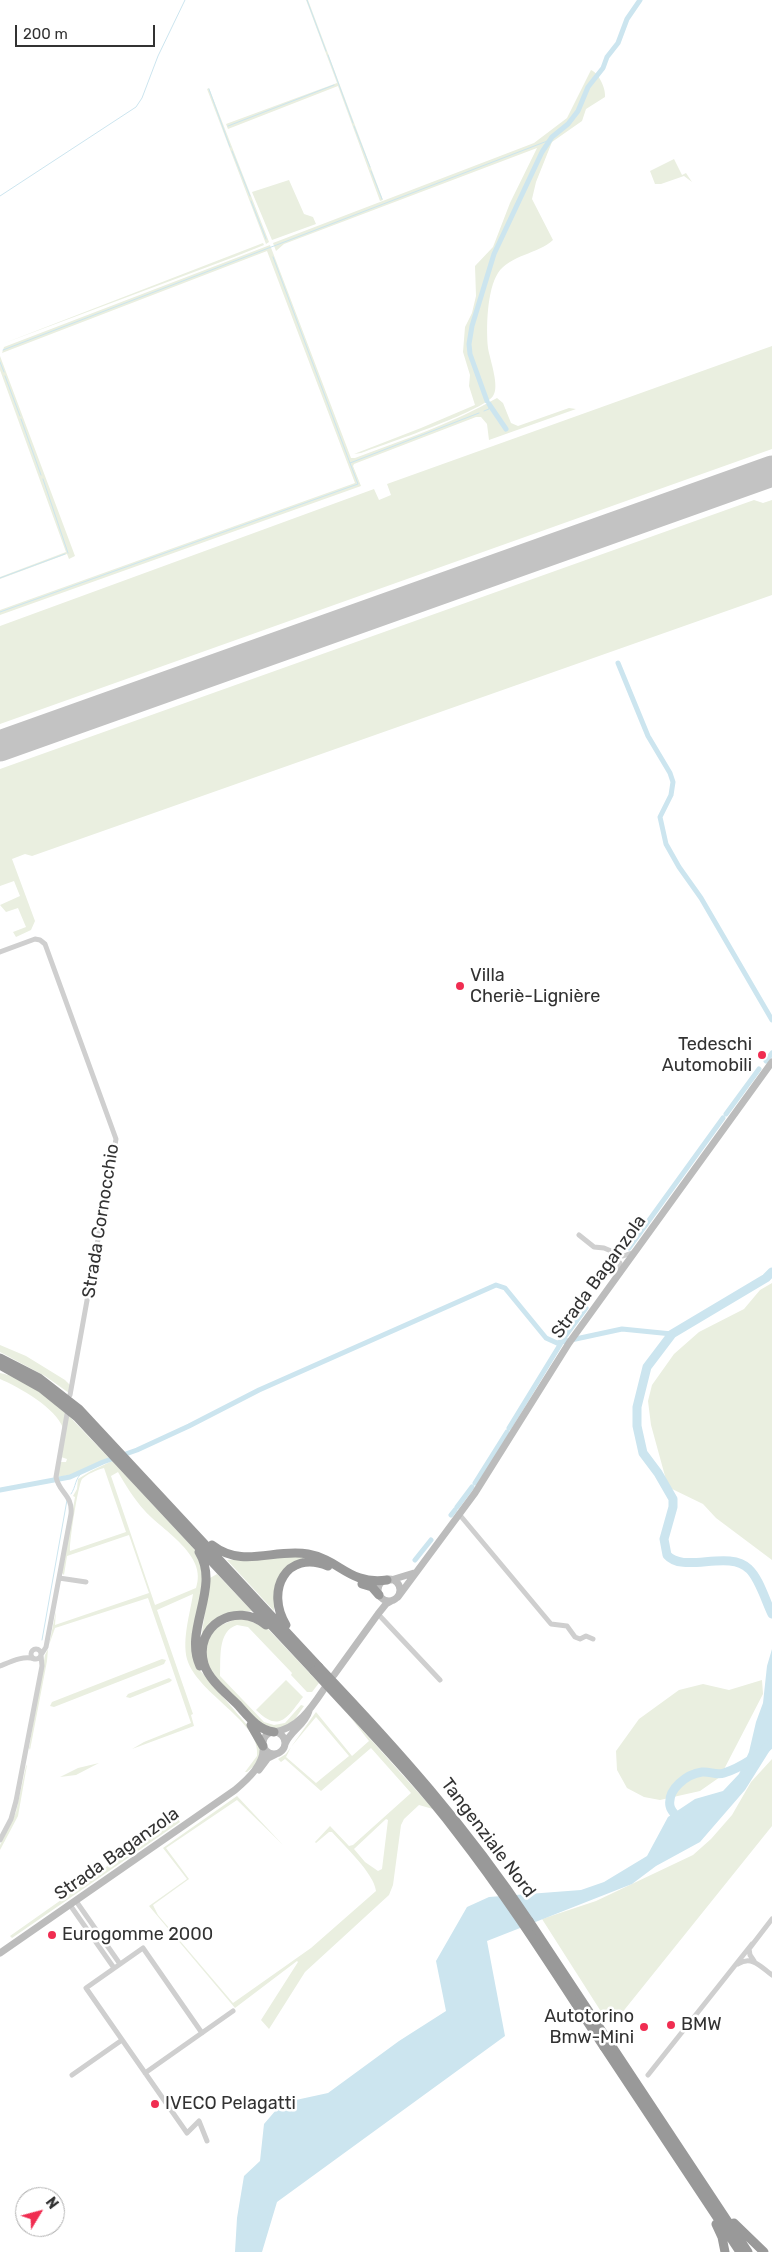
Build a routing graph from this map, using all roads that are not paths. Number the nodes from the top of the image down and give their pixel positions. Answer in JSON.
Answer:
{"nodes":[{"id":1,"x":0,"y":952,"type":"edge"},
{"id":2,"x":772,"y":1062,"type":"edge"},
{"id":3,"x":579,"y":1235,"type":"dead end"},
{"id":4,"x":635,"y":1252,"type":"junction"},
{"id":5,"x":618,"y":1256,"type":"junction"},
{"id":6,"x":627,"y":1263,"type":"junction"},
{"id":7,"x":620,"y":1273,"type":"junction"},
{"id":8,"x":0,"y":1358,"type":"edge"},
{"id":9,"x":0,"y":1366,"type":"edge"},
{"id":10,"x":70,"y":1395,"type":"dead end"},
{"id":11,"x":67,"y":1414,"type":"dead end"},
{"id":12,"x":100,"y":1435,"type":"junction"},
{"id":13,"x":138,"y":1477,"type":"junction"},
{"id":14,"x":164,"y":1500,"type":"junction"},
{"id":15,"x":459,"y":1514,"type":"junction"},
{"id":16,"x":180,"y":1526,"type":"junction"},
{"id":17,"x":415,"y":1572,"type":"junction"},
{"id":18,"x":59,"y":1578,"type":"junction"},
{"id":19,"x":388,"y":1580,"type":"junction"},
{"id":20,"x":86,"y":1582,"type":"dead end"},
{"id":21,"x":380,"y":1595,"type":"junction"},
{"id":22,"x":396,"y":1599,"type":"junction"},
{"id":23,"x":378,"y":1614,"type":"junction"},
{"id":24,"x":593,"y":1639,"type":"dead end"},
{"id":25,"x":46,"y":1644,"type":"junction"},
{"id":26,"x":35,"y":1650,"type":"junction"},
{"id":27,"x":41,"y":1655,"type":"junction"},
{"id":28,"x":34,"y":1659,"type":"junction"},
{"id":29,"x":15,"y":1660,"type":"junction"},
{"id":30,"x":304,"y":1661,"type":"junction"},
{"id":31,"x":0,"y":1666,"type":"edge"},
{"id":32,"x":316,"y":1667,"type":"junction"},
{"id":33,"x":40,"y":1670,"type":"junction"},
{"id":34,"x":334,"y":1675,"type":"dead end"},
{"id":35,"x":440,"y":1680,"type":"dead end"},
{"id":36,"x":324,"y":1689,"type":"dead end"},
{"id":37,"x":311,"y":1707,"type":"junction"},
{"id":38,"x":274,"y":1732,"type":"junction"},
{"id":39,"x":285,"y":1744,"type":"junction"},
{"id":40,"x":263,"y":1746,"type":"junction"},
{"id":41,"x":276,"y":1754,"type":"junction"},
{"id":42,"x":249,"y":1777,"type":"junction"},
{"id":43,"x":0,"y":1840,"type":"edge"},
{"id":44,"x":73,"y":1902,"type":"junction"},
{"id":45,"x":772,"y":1919,"type":"edge"},
{"id":46,"x":752,"y":1944,"type":"junction"},
{"id":47,"x":0,"y":1953,"type":"edge"},
{"id":48,"x":754,"y":1961,"type":"junction"},
{"id":49,"x":120,"y":1964,"type":"junction"},
{"id":50,"x":114,"y":1968,"type":"junction"},
{"id":51,"x":734,"y":1968,"type":"junction"},
{"id":52,"x":772,"y":1976,"type":"edge"},
{"id":53,"x":233,"y":2011,"type":"dead end"},
{"id":54,"x":202,"y":2032,"type":"junction"},
{"id":55,"x":122,"y":2040,"type":"junction"},
{"id":56,"x":607,"y":2046,"type":"junction"},
{"id":57,"x":145,"y":2073,"type":"junction"},
{"id":58,"x":72,"y":2075,"type":"dead end"},
{"id":59,"x":648,"y":2075,"type":"dead end"},
{"id":60,"x":207,"y":2141,"type":"dead end"},
{"id":61,"x":682,"y":2153,"type":"junction"},
{"id":62,"x":692,"y":2180,"type":"junction"},
{"id":63,"x":725,"y":2252,"type":"edge"},
{"id":64,"x":740,"y":2252,"type":"edge"},
{"id":65,"x":748,"y":2252,"type":"edge"},
{"id":66,"x":764,"y":2252,"type":"edge"}],
"edges":[{"from":1,"to":10,"type":"street","name":"Strada Cornocchio"},
{"from":2,"to":4,"type":"main road","name":"Strada Baganzola"},
{"from":3,"to":5,"type":"street"},
{"from":4,"to":5,"type":"street"},
{"from":4,"to":6,"type":"main road","name":"Strada Baganzola"},
{"from":5,"to":6,"type":"street"},
{"from":5,"to":7,"type":"street"},
{"from":6,"to":7,"type":"main road","name":"Strada Baganzola"},
{"from":7,"to":15,"type":"main road","name":"Strada Baganzola"},
{"from":8,"to":12,"type":"highway"},
{"from":9,"to":12,"type":"highway"},
{"from":11,"to":18,"type":"street"},
{"from":12,"to":13,"type":"highway"},
{"from":13,"to":14,"type":"highway"},
{"from":13,"to":16,"type":"highway"},
{"from":14,"to":19,"type":"highway"},
{"from":14,"to":32,"type":"highway"},
{"from":15,"to":17,"type":"main road","name":"Strada Baganzola"},
{"from":15,"to":24,"type":"street"},
{"from":16,"to":30,"type":"highway"},
{"from":16,"to":40,"type":"highway"},
{"from":17,"to":19,"type":"main road"},
{"from":17,"to":22,"type":"main road","name":"Strada Baganzola"},
{"from":18,"to":20,"type":"street"},
{"from":18,"to":25,"type":"street"},
{"from":19,"to":21,"type":"main road","name":"Strada Baganzola"},
{"from":19,"to":22,"type":"main road"},
{"from":21,"to":22,"type":"main road"},
{"from":21,"to":23,"type":"main road","name":"Strada Baganzola"},
{"from":21,"to":32,"type":"highway"},
{"from":22,"to":23,"type":"main road","name":"Strada Baganzola"},
{"from":23,"to":34,"type":"main road","name":"Strada Baganzola"},
{"from":23,"to":35,"type":"street"},
{"from":25,"to":26,"type":"street"},
{"from":25,"to":27,"type":"street"},
{"from":26,"to":27,"type":"street"},
{"from":26,"to":28,"type":"street"},
{"from":26,"to":29,"type":"street"},
{"from":27,"to":28,"type":"street"},
{"from":27,"to":33,"type":"street"},
{"from":28,"to":29,"type":"street"},
{"from":28,"to":33,"type":"street"},
{"from":29,"to":31,"type":"street"},
{"from":30,"to":32,"type":"highway"},
{"from":30,"to":38,"type":"highway"},
{"from":32,"to":56,"type":"highway","name":"Tangenziale Nord","bridge":true},
{"from":33,"to":43,"type":"street"},
{"from":36,"to":37,"type":"main road","name":"Strada Baganzola"},
{"from":37,"to":38,"type":"main road","name":"Strada Baganzola"},
{"from":37,"to":39,"type":"main road","name":"Strada Baganzola"},
{"from":38,"to":39,"type":"main road"},
{"from":38,"to":40,"type":"main road","name":"Strada Baganzola"},
{"from":39,"to":41,"type":"main road","name":"Strada Baganzola"},
{"from":40,"to":41,"type":"main road"},
{"from":40,"to":42,"type":"main road","name":"Strada Baganzola"},
{"from":41,"to":42,"type":"main road","name":"Strada Baganzola"},
{"from":42,"to":44,"type":"main road","name":"Strada Baganzola"},
{"from":44,"to":47,"type":"main road","name":"Strada Baganzola"},
{"from":44,"to":49,"type":"street"},
{"from":44,"to":50,"type":"street"},
{"from":45,"to":46,"type":"street"},
{"from":46,"to":48,"type":"street"},
{"from":46,"to":51,"type":"street"},
{"from":48,"to":51,"type":"street"},
{"from":48,"to":52,"type":"street"},
{"from":49,"to":50,"type":"street"},
{"from":49,"to":54,"type":"street"},
{"from":50,"to":55,"type":"street"},
{"from":51,"to":59,"type":"street"},
{"from":53,"to":54,"type":"street"},
{"from":54,"to":57,"type":"street"},
{"from":55,"to":57,"type":"street"},
{"from":55,"to":58,"type":"street"},
{"from":56,"to":61,"type":"highway"},
{"from":56,"to":62,"type":"highway"},
{"from":57,"to":60,"type":"street"},
{"from":61,"to":65,"type":"highway"},
{"from":61,"to":66,"type":"highway"},
{"from":62,"to":63,"type":"highway"},
{"from":62,"to":64,"type":"highway"}]}
